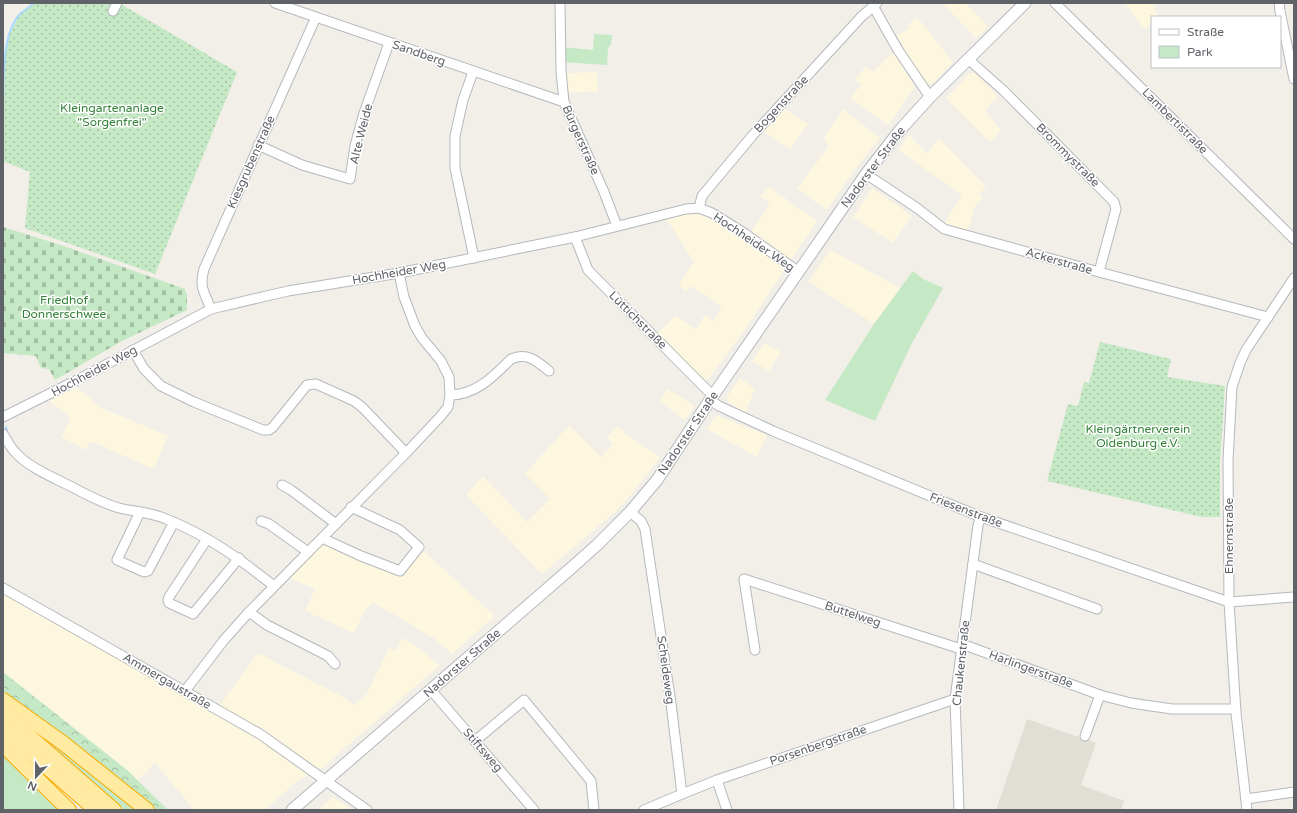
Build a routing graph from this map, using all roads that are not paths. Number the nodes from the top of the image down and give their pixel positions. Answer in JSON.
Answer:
{"nodes":[{"id":1,"x":275,"y":3,"type":"edge"},
{"id":2,"x":560,"y":3,"type":"edge"},
{"id":3,"x":1025,"y":3,"type":"edge"},
{"id":4,"x":1055,"y":3,"type":"edge"},
{"id":5,"x":1279,"y":3,"type":"edge"},
{"id":6,"x":875,"y":5,"type":"edge"},
{"id":7,"x":316,"y":17,"type":"junction"},
{"id":8,"x":389,"y":43,"type":"junction"},
{"id":9,"x":968,"y":59,"type":"junction"},
{"id":10,"x":473,"y":72,"type":"junction"},
{"id":11,"x":1294,"y":79,"type":"edge"},
{"id":12,"x":930,"y":97,"type":"junction"},
{"id":13,"x":564,"y":102,"type":"junction"},
{"id":14,"x":258,"y":145,"type":"junction"},
{"id":15,"x":866,"y":174,"type":"junction"},
{"id":16,"x":699,"y":208,"type":"junction"},
{"id":17,"x":617,"y":226,"type":"junction"},
{"id":18,"x":575,"y":237,"type":"junction"},
{"id":19,"x":1294,"y":239,"type":"edge"},
{"id":20,"x":474,"y":258,"type":"junction"},
{"id":21,"x":799,"y":272,"type":"junction"},
{"id":22,"x":1099,"y":272,"type":"junction"},
{"id":23,"x":399,"y":273,"type":"junction"},
{"id":24,"x":1294,"y":278,"type":"edge"},
{"id":25,"x":211,"y":309,"type":"junction"},
{"id":26,"x":1268,"y":317,"type":"junction"},
{"id":27,"x":133,"y":350,"type":"junction"},
{"id":28,"x":549,"y":371,"type":"dead end"},
{"id":29,"x":450,"y":395,"type":"junction"},
{"id":30,"x":711,"y":398,"type":"junction"},
{"id":31,"x":3,"y":417,"type":"edge"},
{"id":32,"x":3,"y":434,"type":"edge"},
{"id":33,"x":406,"y":453,"type":"junction"},
{"id":34,"x":282,"y":485,"type":"dead end"},
{"id":35,"x":351,"y":507,"type":"junction"},
{"id":36,"x":140,"y":512,"type":"junction"},
{"id":37,"x":630,"y":512,"type":"junction"},
{"id":38,"x":981,"y":517,"type":"junction"},
{"id":39,"x":261,"y":521,"type":"dead end"},
{"id":40,"x":174,"y":522,"type":"junction"},
{"id":41,"x":336,"y":524,"type":"junction"},
{"id":42,"x":322,"y":538,"type":"junction"},
{"id":43,"x":207,"y":539,"type":"junction"},
{"id":44,"x":308,"y":552,"type":"junction"},
{"id":45,"x":239,"y":558,"type":"junction"},
{"id":46,"x":973,"y":564,"type":"junction"},
{"id":47,"x":274,"y":586,"type":"junction"},
{"id":48,"x":3,"y":588,"type":"edge"},
{"id":49,"x":1294,"y":597,"type":"edge"},
{"id":50,"x":1229,"y":602,"type":"junction"},
{"id":51,"x":1097,"y":609,"type":"dead end"},
{"id":52,"x":249,"y":612,"type":"junction"},
{"id":53,"x":962,"y":646,"type":"junction"},
{"id":54,"x":756,"y":650,"type":"dead end"},
{"id":55,"x":335,"y":664,"type":"dead end"},
{"id":56,"x":431,"y":690,"type":"junction"},
{"id":57,"x":185,"y":691,"type":"junction"},
{"id":58,"x":1100,"y":695,"type":"junction"},
{"id":59,"x":955,"y":699,"type":"junction"},
{"id":60,"x":3,"y":700,"type":"edge"},
{"id":61,"x":1236,"y":709,"type":"junction"},
{"id":62,"x":3,"y":713,"type":"edge"},
{"id":63,"x":3,"y":729,"type":"edge"},
{"id":64,"x":1085,"y":736,"type":"dead end"},
{"id":65,"x":475,"y":741,"type":"junction"},
{"id":66,"x":3,"y":745,"type":"edge"},
{"id":67,"x":717,"y":780,"type":"junction"},
{"id":68,"x":325,"y":781,"type":"junction"},
{"id":69,"x":1294,"y":792,"type":"edge"},
{"id":70,"x":682,"y":794,"type":"junction"},
{"id":71,"x":1246,"y":799,"type":"junction"},
{"id":72,"x":70,"y":810,"type":"edge"},
{"id":73,"x":96,"y":810,"type":"edge"},
{"id":74,"x":114,"y":810,"type":"edge"},
{"id":75,"x":147,"y":810,"type":"edge"},
{"id":76,"x":292,"y":810,"type":"edge"},
{"id":77,"x":367,"y":810,"type":"edge"},
{"id":78,"x":534,"y":810,"type":"edge"},
{"id":79,"x":594,"y":810,"type":"edge"},
{"id":80,"x":644,"y":810,"type":"edge"},
{"id":81,"x":727,"y":810,"type":"edge"},
{"id":82,"x":959,"y":810,"type":"edge"},
{"id":83,"x":1247,"y":810,"type":"edge"}],
"edges":[{"from":1,"to":7,"type":"street","name":"Sandberg"},
{"from":2,"to":13,"type":"street","name":"Bürgerstraße"},
{"from":3,"to":9,"type":"street","name":"Nadorster Straße"},
{"from":4,"to":19,"type":"street","name":"Lambertistraße"},
{"from":5,"to":11,"type":"street"},
{"from":6,"to":12,"type":"street","name":"Bogenstraße"},
{"from":6,"to":16,"type":"street","name":"Bogenstraße"},
{"from":7,"to":8,"type":"street","name":"Sandberg"},
{"from":7,"to":14,"type":"street","name":"Kiesgrubenstraße"},
{"from":8,"to":10,"type":"street","name":"Sandberg"},
{"from":8,"to":14,"type":"street","name":"Alte Weide"},
{"from":9,"to":12,"type":"street","name":"Nadorster Straße"},
{"from":9,"to":22,"type":"street","name":"Brommystraße"},
{"from":10,"to":13,"type":"street","name":"Sandberg"},
{"from":10,"to":20,"type":"street"},
{"from":12,"to":15,"type":"street","name":"Nadorster Straße"},
{"from":13,"to":17,"type":"street","name":"Bürgerstraße"},
{"from":14,"to":25,"type":"street","name":"Kiesgrubenstraße"},
{"from":15,"to":21,"type":"street","name":"Nadorster Straße"},
{"from":15,"to":22,"type":"street","name":"Ackerstraße"},
{"from":16,"to":17,"type":"street","name":"Hochheider Weg"},
{"from":16,"to":21,"type":"street","name":"Hochheider Weg"},
{"from":17,"to":18,"type":"street","name":"Hochheider Weg"},
{"from":18,"to":20,"type":"street","name":"Hochheider Weg"},
{"from":18,"to":30,"type":"street","name":"Lüttichstraße"},
{"from":20,"to":23,"type":"street","name":"Hochheider Weg"},
{"from":21,"to":30,"type":"street","name":"Nadorster Straße"},
{"from":22,"to":26,"type":"street","name":"Ackerstraße"},
{"from":23,"to":25,"type":"street","name":"Hochheider Weg"},
{"from":23,"to":29,"type":"street"},
{"from":24,"to":26,"type":"street","name":"Ehnernstraße"},
{"from":25,"to":27,"type":"street","name":"Hochheider Weg"},
{"from":26,"to":50,"type":"street","name":"Ehnernstraße"},
{"from":27,"to":31,"type":"street","name":"Hochheider Weg"},
{"from":27,"to":33,"type":"street"},
{"from":28,"to":29,"type":"street"},
{"from":29,"to":33,"type":"street"},
{"from":30,"to":37,"type":"street","name":"Nadorster Straße"},
{"from":30,"to":38,"type":"street","name":"Friesenstraße"},
{"from":32,"to":36,"type":"street"},
{"from":33,"to":35,"type":"street"},
{"from":34,"to":41,"type":"street"},
{"from":35,"to":41,"type":"street"},
{"from":35,"to":42,"type":"street"},
{"from":36,"to":40,"type":"street"},
{"from":36,"to":40,"type":"street"},
{"from":37,"to":56,"type":"street","name":"Nadorster Straße"},
{"from":37,"to":70,"type":"street","name":"Scheideweg"},
{"from":38,"to":46,"type":"street","name":"Chaukenstraße"},
{"from":38,"to":50,"type":"street","name":"Friesenstraße"},
{"from":39,"to":44,"type":"street"},
{"from":40,"to":43,"type":"street"},
{"from":41,"to":42,"type":"street"},
{"from":42,"to":44,"type":"street"},
{"from":43,"to":45,"type":"street"},
{"from":43,"to":45,"type":"street"},
{"from":44,"to":47,"type":"street"},
{"from":45,"to":47,"type":"street"},
{"from":46,"to":51,"type":"street"},
{"from":46,"to":53,"type":"street","name":"Chaukenstraße"},
{"from":47,"to":52,"type":"street"},
{"from":48,"to":57,"type":"street","name":"Ammergaustraße"},
{"from":49,"to":50,"type":"street"},
{"from":50,"to":61,"type":"street","name":"Ehnernstraße"},
{"from":52,"to":55,"type":"street"},
{"from":52,"to":57,"type":"street"},
{"from":53,"to":54,"type":"street","name":"Buttelweg"},
{"from":53,"to":58,"type":"street","name":"Harlingerstraße"},
{"from":53,"to":59,"type":"street","name":"Chaukenstraße"},
{"from":56,"to":65,"type":"street","name":"Stiftsweg"},
{"from":56,"to":68,"type":"street","name":"Nadorster Straße"},
{"from":57,"to":68,"type":"street","name":"Ammergaustraße"},
{"from":58,"to":61,"type":"street","name":"Harlingerstraße"},
{"from":58,"to":64,"type":"street"},
{"from":59,"to":67,"type":"street","name":"Porsenbergstraße"},
{"from":59,"to":82,"type":"street","name":"Chaukenstraße"},
{"from":60,"to":75,"type":"highway"},
{"from":61,"to":71,"type":"street","name":"Ehnernstraße"},
{"from":62,"to":74,"type":"highway"},
{"from":63,"to":73,"type":"highway"},
{"from":65,"to":78,"type":"street","name":"Stiftsweg"},
{"from":65,"to":79,"type":"street"},
{"from":66,"to":72,"type":"highway"},
{"from":67,"to":70,"type":"street","name":"Porsenbergstraße"},
{"from":67,"to":81,"type":"street"},
{"from":68,"to":76,"type":"street","name":"Nadorster Straße"},
{"from":68,"to":77,"type":"street","name":"Ammergaustraße"},
{"from":69,"to":71,"type":"street"},
{"from":70,"to":80,"type":"street"},
{"from":71,"to":83,"type":"street","name":"Ehnernstraße"}]}
